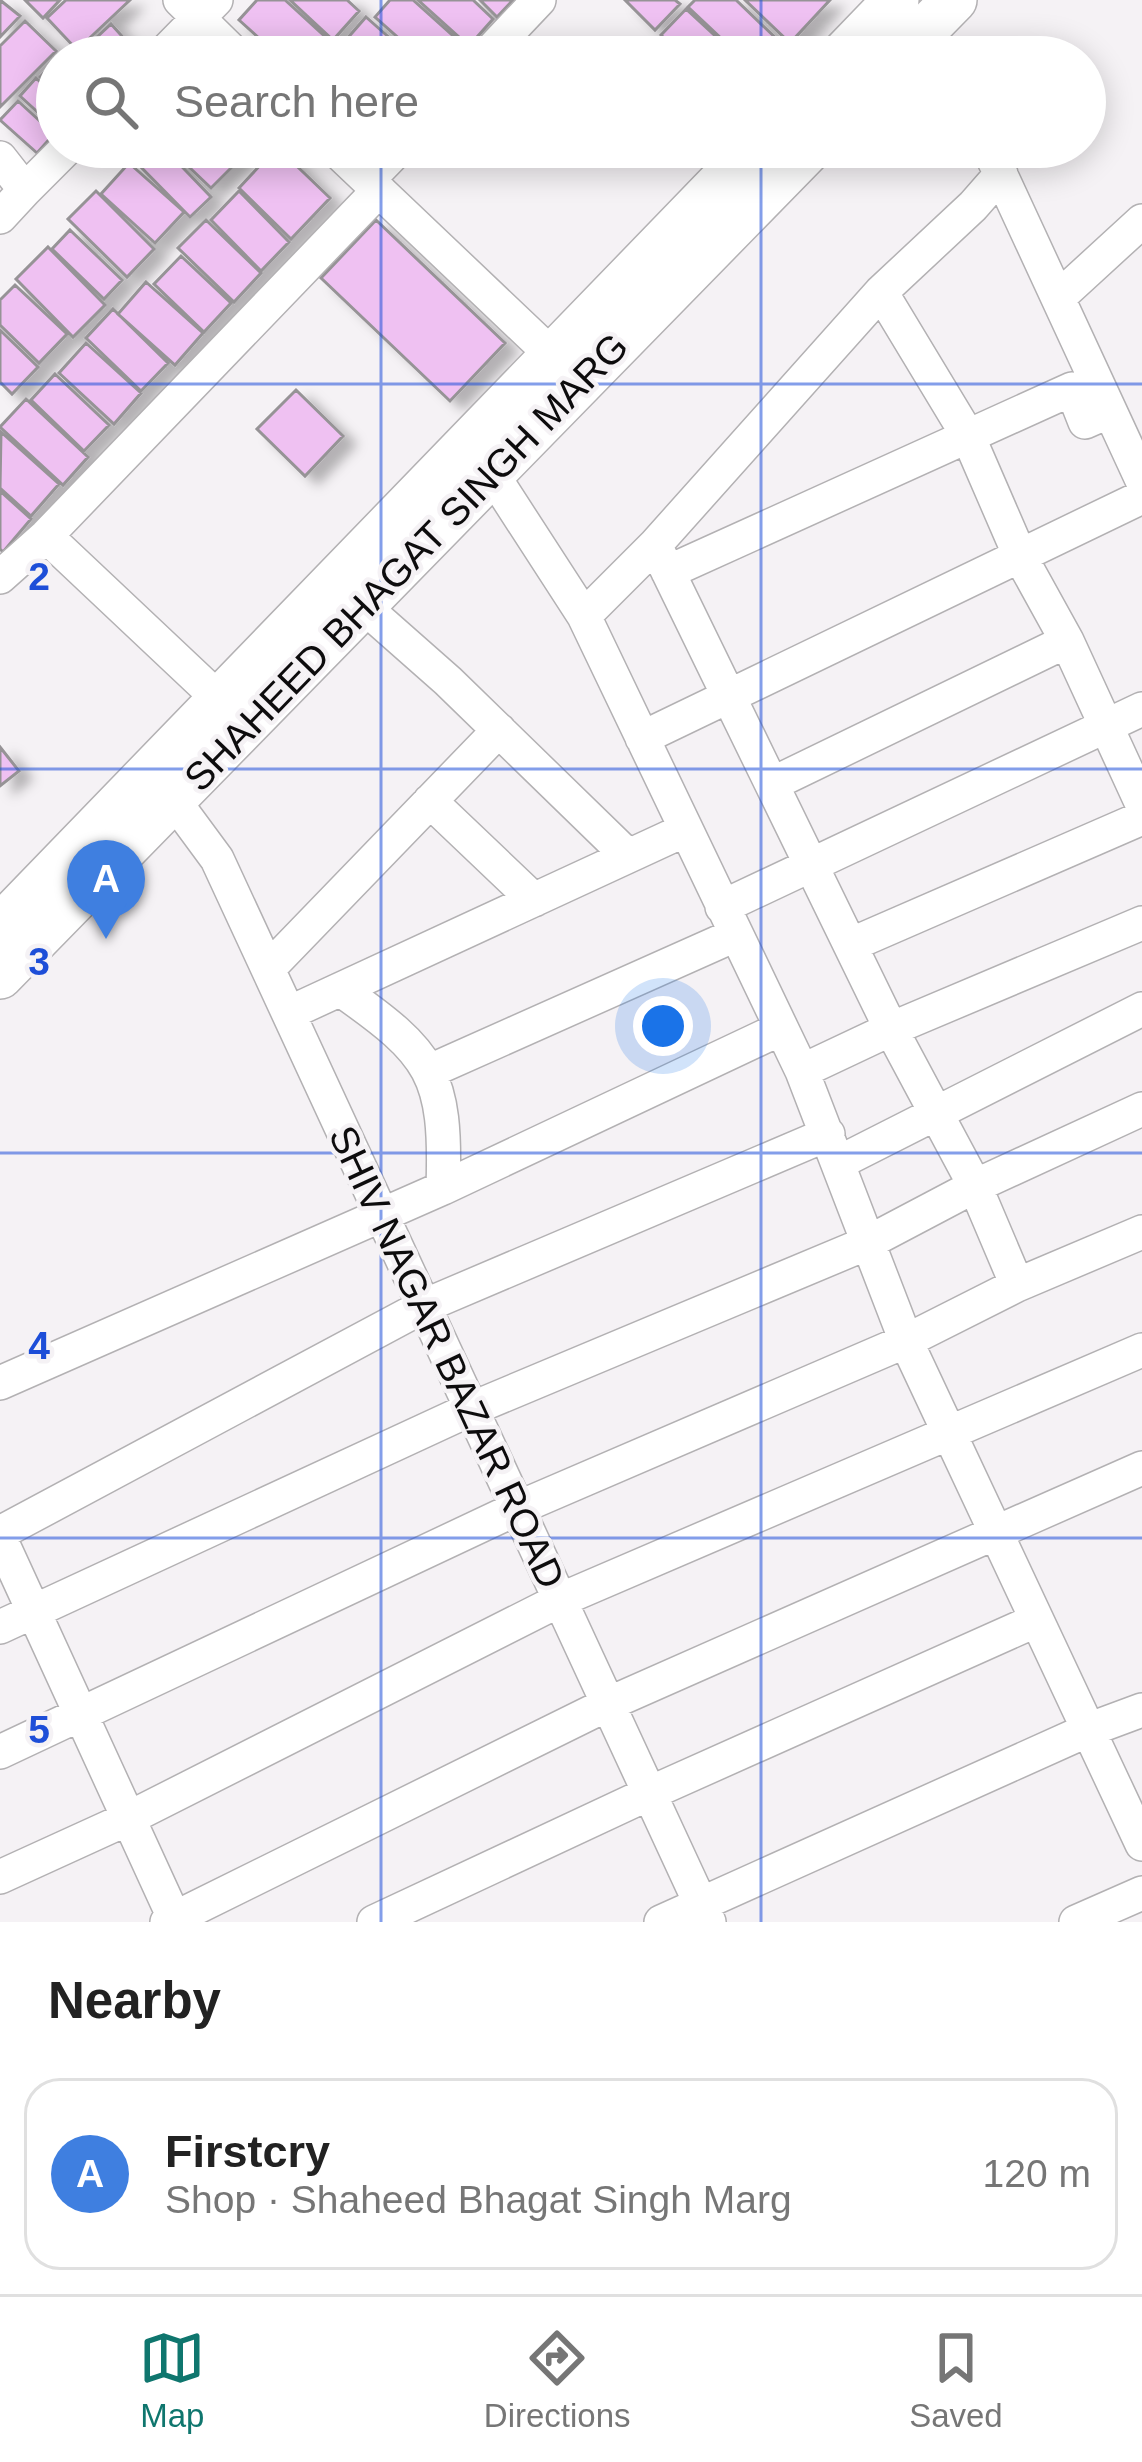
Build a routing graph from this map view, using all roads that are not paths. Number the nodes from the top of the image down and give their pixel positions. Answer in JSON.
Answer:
{"nodes":[{"id":1,"x":539,"y":0,"type":"edge"},
{"id":2,"x":198,"y":6,"type":"edge"},
{"id":3,"x":176,"y":36,"type":"edge"},
{"id":4,"x":222,"y":36,"type":"edge"},
{"id":5,"x":505,"y":36,"type":"edge"},
{"id":6,"x":0,"y":158,"type":"edge"},
{"id":7,"x":47,"y":168,"type":"edge"},
{"id":8,"x":356,"y":168,"type":"edge"},
{"id":9,"x":386,"y":168,"type":"edge"},
{"id":10,"x":734,"y":168,"type":"edge"},
{"id":11,"x":791,"y":168,"type":"edge"},
{"id":12,"x":991,"y":168,"type":"edge"},
{"id":13,"x":997,"y":168,"type":"edge"},
{"id":14,"x":374,"y":185,"type":"junction"},
{"id":15,"x":25,"y":190,"type":"junction"},
{"id":16,"x":0,"y":217,"type":"edge"},
{"id":17,"x":1142,"y":221,"type":"edge"},
{"id":18,"x":881,"y":292,"type":"junction"},
{"id":19,"x":1058,"y":298,"type":"junction"},
{"id":20,"x":554,"y":356,"type":"junction"},
{"id":21,"x":1110,"y":411,"type":"junction"},
{"id":22,"x":968,"y":436,"type":"junction"},
{"id":23,"x":492,"y":474,"type":"junction"},
{"id":24,"x":1142,"y":480,"type":"edge"},
{"id":25,"x":1142,"y":497,"type":"edge"},
{"id":26,"x":46,"y":536,"type":"junction"},
{"id":27,"x":1020,"y":556,"type":"junction"},
{"id":28,"x":661,"y":558,"type":"junction"},
{"id":29,"x":0,"y":577,"type":"edge"},
{"id":30,"x":363,"y":605,"type":"junction"},
{"id":31,"x":584,"y":616,"type":"junction"},
{"id":32,"x":1067,"y":641,"type":"junction"},
{"id":33,"x":730,"y":697,"type":"junction"},
{"id":34,"x":220,"y":700,"type":"junction"},
{"id":35,"x":1142,"y":709,"type":"edge"},
{"id":36,"x":1105,"y":727,"type":"junction"},
{"id":37,"x":499,"y":730,"type":"junction"},
{"id":38,"x":642,"y":738,"type":"junction"},
{"id":39,"x":772,"y":784,"type":"junction"},
{"id":40,"x":163,"y":786,"type":"junction"},
{"id":41,"x":430,"y":801,"type":"junction"},
{"id":42,"x":1142,"y":804,"type":"edge"},
{"id":43,"x":1142,"y":818,"type":"edge"},
{"id":44,"x":685,"y":830,"type":"junction"},
{"id":45,"x":628,"y":856,"type":"junction"},
{"id":46,"x":811,"y":864,"type":"junction"},
{"id":47,"x":534,"y":900,"type":"junction"},
{"id":48,"x":729,"y":921,"type":"junction"},
{"id":49,"x":1142,"y":923,"type":"edge"},
{"id":50,"x":0,"y":927,"type":"edge"},
{"id":51,"x":850,"y":945,"type":"junction"},
{"id":52,"x":268,"y":969,"type":"junction"},
{"id":53,"x":0,"y":976,"type":"edge"},
{"id":54,"x":341,"y":990,"type":"junction"},
{"id":55,"x":1142,"y":1009,"type":"edge"},
{"id":56,"x":289,"y":1013,"type":"junction"},
{"id":57,"x":891,"y":1028,"type":"junction"},
{"id":58,"x":780,"y":1029,"type":"junction"},
{"id":59,"x":430,"y":1071,"type":"junction"},
{"id":60,"x":802,"y":1071,"type":"junction"},
{"id":61,"x":1142,"y":1109,"type":"edge"},
{"id":62,"x":936,"y":1113,"type":"junction"},
{"id":63,"x":834,"y":1148,"type":"junction"},
{"id":64,"x":975,"y":1186,"type":"junction"},
{"id":65,"x":443,"y":1188,"type":"junction"},
{"id":66,"x":381,"y":1214,"type":"junction"},
{"id":67,"x":1142,"y":1232,"type":"edge"},
{"id":68,"x":866,"y":1244,"type":"junction"},
{"id":69,"x":1017,"y":1285,"type":"junction"},
{"id":70,"x":424,"y":1306,"type":"junction"},
{"id":71,"x":905,"y":1341,"type":"junction"},
{"id":72,"x":1142,"y":1350,"type":"edge"},
{"id":73,"x":0,"y":1383,"type":"edge"},
{"id":74,"x":471,"y":1408,"type":"junction"},
{"id":75,"x":950,"y":1433,"type":"junction"},
{"id":76,"x":1141,"y":1473,"type":"edge"},
{"id":77,"x":518,"y":1508,"type":"junction"},
{"id":78,"x":998,"y":1535,"type":"junction"},
{"id":79,"x":0,"y":1536,"type":"edge"},
{"id":80,"x":560,"y":1600,"type":"junction"},
{"id":81,"x":34,"y":1610,"type":"junction"},
{"id":82,"x":1037,"y":1620,"type":"junction"},
{"id":83,"x":0,"y":1627,"type":"edge"},
{"id":84,"x":608,"y":1704,"type":"junction"},
{"id":85,"x":1142,"y":1710,"type":"edge"},
{"id":86,"x":82,"y":1713,"type":"junction"},
{"id":87,"x":1088,"y":1730,"type":"junction"},
{"id":88,"x":0,"y":1752,"type":"edge"},
{"id":89,"x":650,"y":1793,"type":"junction"},
{"id":90,"x":128,"y":1819,"type":"junction"},
{"id":91,"x":1142,"y":1844,"type":"edge"},
{"id":92,"x":0,"y":1877,"type":"edge"},
{"id":93,"x":1142,"y":1893,"type":"edge"},
{"id":94,"x":705,"y":1913,"type":"edge"},
{"id":95,"x":173,"y":1921,"type":"edge"},
{"id":96,"x":374,"y":1922,"type":"edge"},
{"id":97,"x":661,"y":1922,"type":"edge"},
{"id":98,"x":1076,"y":1922,"type":"edge"}],
"edges":[{"from":1,"to":5,"type":"street"},
{"from":2,"to":3,"type":"street"},
{"from":2,"to":4,"type":"street"},
{"from":6,"to":15,"type":"street"},
{"from":7,"to":15,"type":"street"},
{"from":8,"to":14,"type":"street"},
{"from":9,"to":14,"type":"street"},
{"from":10,"to":20,"type":"main road","name":"SHAHEED BHAGAT SINGH MARG"},
{"from":11,"to":23,"type":"main road","name":"SHAHEED BHAGAT SINGH MARG"},
{"from":12,"to":18,"type":"street"},
{"from":13,"to":19,"type":"street"},
{"from":14,"to":20,"type":"street"},
{"from":14,"to":26,"type":"street"},
{"from":15,"to":16,"type":"street"},
{"from":17,"to":19,"type":"street"},
{"from":18,"to":22,"type":"street"},
{"from":18,"to":28,"type":"street"},
{"from":19,"to":21,"type":"street"},
{"from":20,"to":34,"type":"main road","name":"SHAHEED BHAGAT SINGH MARG"},
{"from":21,"to":22,"type":"street"},
{"from":21,"to":24,"type":"street"},
{"from":22,"to":27,"type":"street"},
{"from":22,"to":28,"type":"street"},
{"from":23,"to":30,"type":"main road","name":"SHAHEED BHAGAT SINGH MARG"},
{"from":23,"to":31,"type":"street"},
{"from":25,"to":27,"type":"street"},
{"from":26,"to":29,"type":"street"},
{"from":26,"to":34,"type":"street"},
{"from":27,"to":32,"type":"street"},
{"from":27,"to":33,"type":"street"},
{"from":28,"to":31,"type":"street"},
{"from":28,"to":33,"type":"street"},
{"from":30,"to":37,"type":"street"},
{"from":30,"to":40,"type":"main road","name":"SHAHEED BHAGAT SINGH MARG"},
{"from":31,"to":38,"type":"street"},
{"from":32,"to":36,"type":"street"},
{"from":32,"to":39,"type":"street"},
{"from":33,"to":38,"type":"street"},
{"from":33,"to":39,"type":"street"},
{"from":34,"to":40,"type":"main road","name":"SHAHEED BHAGAT SINGH MARG"},
{"from":35,"to":36,"type":"street"},
{"from":36,"to":42,"type":"street"},
{"from":36,"to":46,"type":"street"},
{"from":37,"to":41,"type":"street"},
{"from":37,"to":45,"type":"street"},
{"from":38,"to":44,"type":"street"},
{"from":39,"to":46,"type":"street"},
{"from":40,"to":50,"type":"main road","name":"SHAHEED BHAGAT SINGH MARG"},
{"from":40,"to":52,"type":"street","name":"SHIV NAGAR BAZAR ROAD"},
{"from":40,"to":53,"type":"main road","name":"SHAHEED BHAGAT SINGH MARG"},
{"from":41,"to":47,"type":"street"},
{"from":41,"to":52,"type":"street"},
{"from":43,"to":51,"type":"street"},
{"from":44,"to":45,"type":"street"},
{"from":44,"to":48,"type":"street"},
{"from":45,"to":47,"type":"street"},
{"from":46,"to":48,"type":"street"},
{"from":46,"to":51,"type":"street"},
{"from":47,"to":54,"type":"street"},
{"from":48,"to":58,"type":"street"},
{"from":48,"to":59,"type":"street"},
{"from":49,"to":57,"type":"street"},
{"from":51,"to":57,"type":"street"},
{"from":52,"to":56,"type":"street","name":"SHIV NAGAR BAZAR ROAD"},
{"from":54,"to":56,"type":"street"},
{"from":54,"to":59,"type":"street"},
{"from":55,"to":62,"type":"street"},
{"from":56,"to":66,"type":"street","name":"SHIV NAGAR BAZAR ROAD"},
{"from":57,"to":60,"type":"street"},
{"from":57,"to":62,"type":"street"},
{"from":58,"to":60,"type":"street"},
{"from":58,"to":65,"type":"street"},
{"from":59,"to":65,"type":"street"},
{"from":60,"to":63,"type":"street"},
{"from":61,"to":64,"type":"street"},
{"from":62,"to":63,"type":"street"},
{"from":62,"to":64,"type":"street"},
{"from":63,"to":68,"type":"street"},
{"from":63,"to":70,"type":"street"},
{"from":64,"to":68,"type":"street"},
{"from":64,"to":69,"type":"street"},
{"from":65,"to":66,"type":"street"},
{"from":66,"to":70,"type":"street","name":"SHIV NAGAR BAZAR ROAD"},
{"from":66,"to":73,"type":"street"},
{"from":67,"to":69,"type":"street"},
{"from":68,"to":71,"type":"street"},
{"from":68,"to":74,"type":"street"},
{"from":69,"to":71,"type":"street"},
{"from":70,"to":74,"type":"street","name":"SHIV NAGAR BAZAR ROAD"},
{"from":70,"to":79,"type":"street"},
{"from":71,"to":75,"type":"street"},
{"from":71,"to":77,"type":"street"},
{"from":72,"to":75,"type":"street"},
{"from":74,"to":77,"type":"street","name":"SHIV NAGAR BAZAR ROAD"},
{"from":74,"to":81,"type":"street"},
{"from":75,"to":78,"type":"street"},
{"from":75,"to":80,"type":"street"},
{"from":76,"to":78,"type":"street"},
{"from":77,"to":80,"type":"street","name":"SHIV NAGAR BAZAR ROAD"},
{"from":77,"to":86,"type":"street"},
{"from":78,"to":82,"type":"street"},
{"from":78,"to":84,"type":"street"},
{"from":79,"to":81,"type":"street"},
{"from":80,"to":84,"type":"street","name":"SHIV NAGAR BAZAR ROAD"},
{"from":80,"to":90,"type":"street"},
{"from":81,"to":83,"type":"street"},
{"from":81,"to":86,"type":"street"},
{"from":82,"to":87,"type":"street"},
{"from":82,"to":89,"type":"street"},
{"from":84,"to":89,"type":"street","name":"SHIV NAGAR BAZAR ROAD"},
{"from":84,"to":95,"type":"street"},
{"from":85,"to":87,"type":"street"},
{"from":86,"to":88,"type":"street"},
{"from":86,"to":90,"type":"street"},
{"from":87,"to":91,"type":"street"},
{"from":87,"to":94,"type":"street"},
{"from":89,"to":94,"type":"street","name":"SHIV NAGAR BAZAR ROAD"},
{"from":89,"to":96,"type":"street"},
{"from":90,"to":92,"type":"street"},
{"from":90,"to":95,"type":"street"},
{"from":93,"to":98,"type":"street"},
{"from":94,"to":97,"type":"street"}]}
